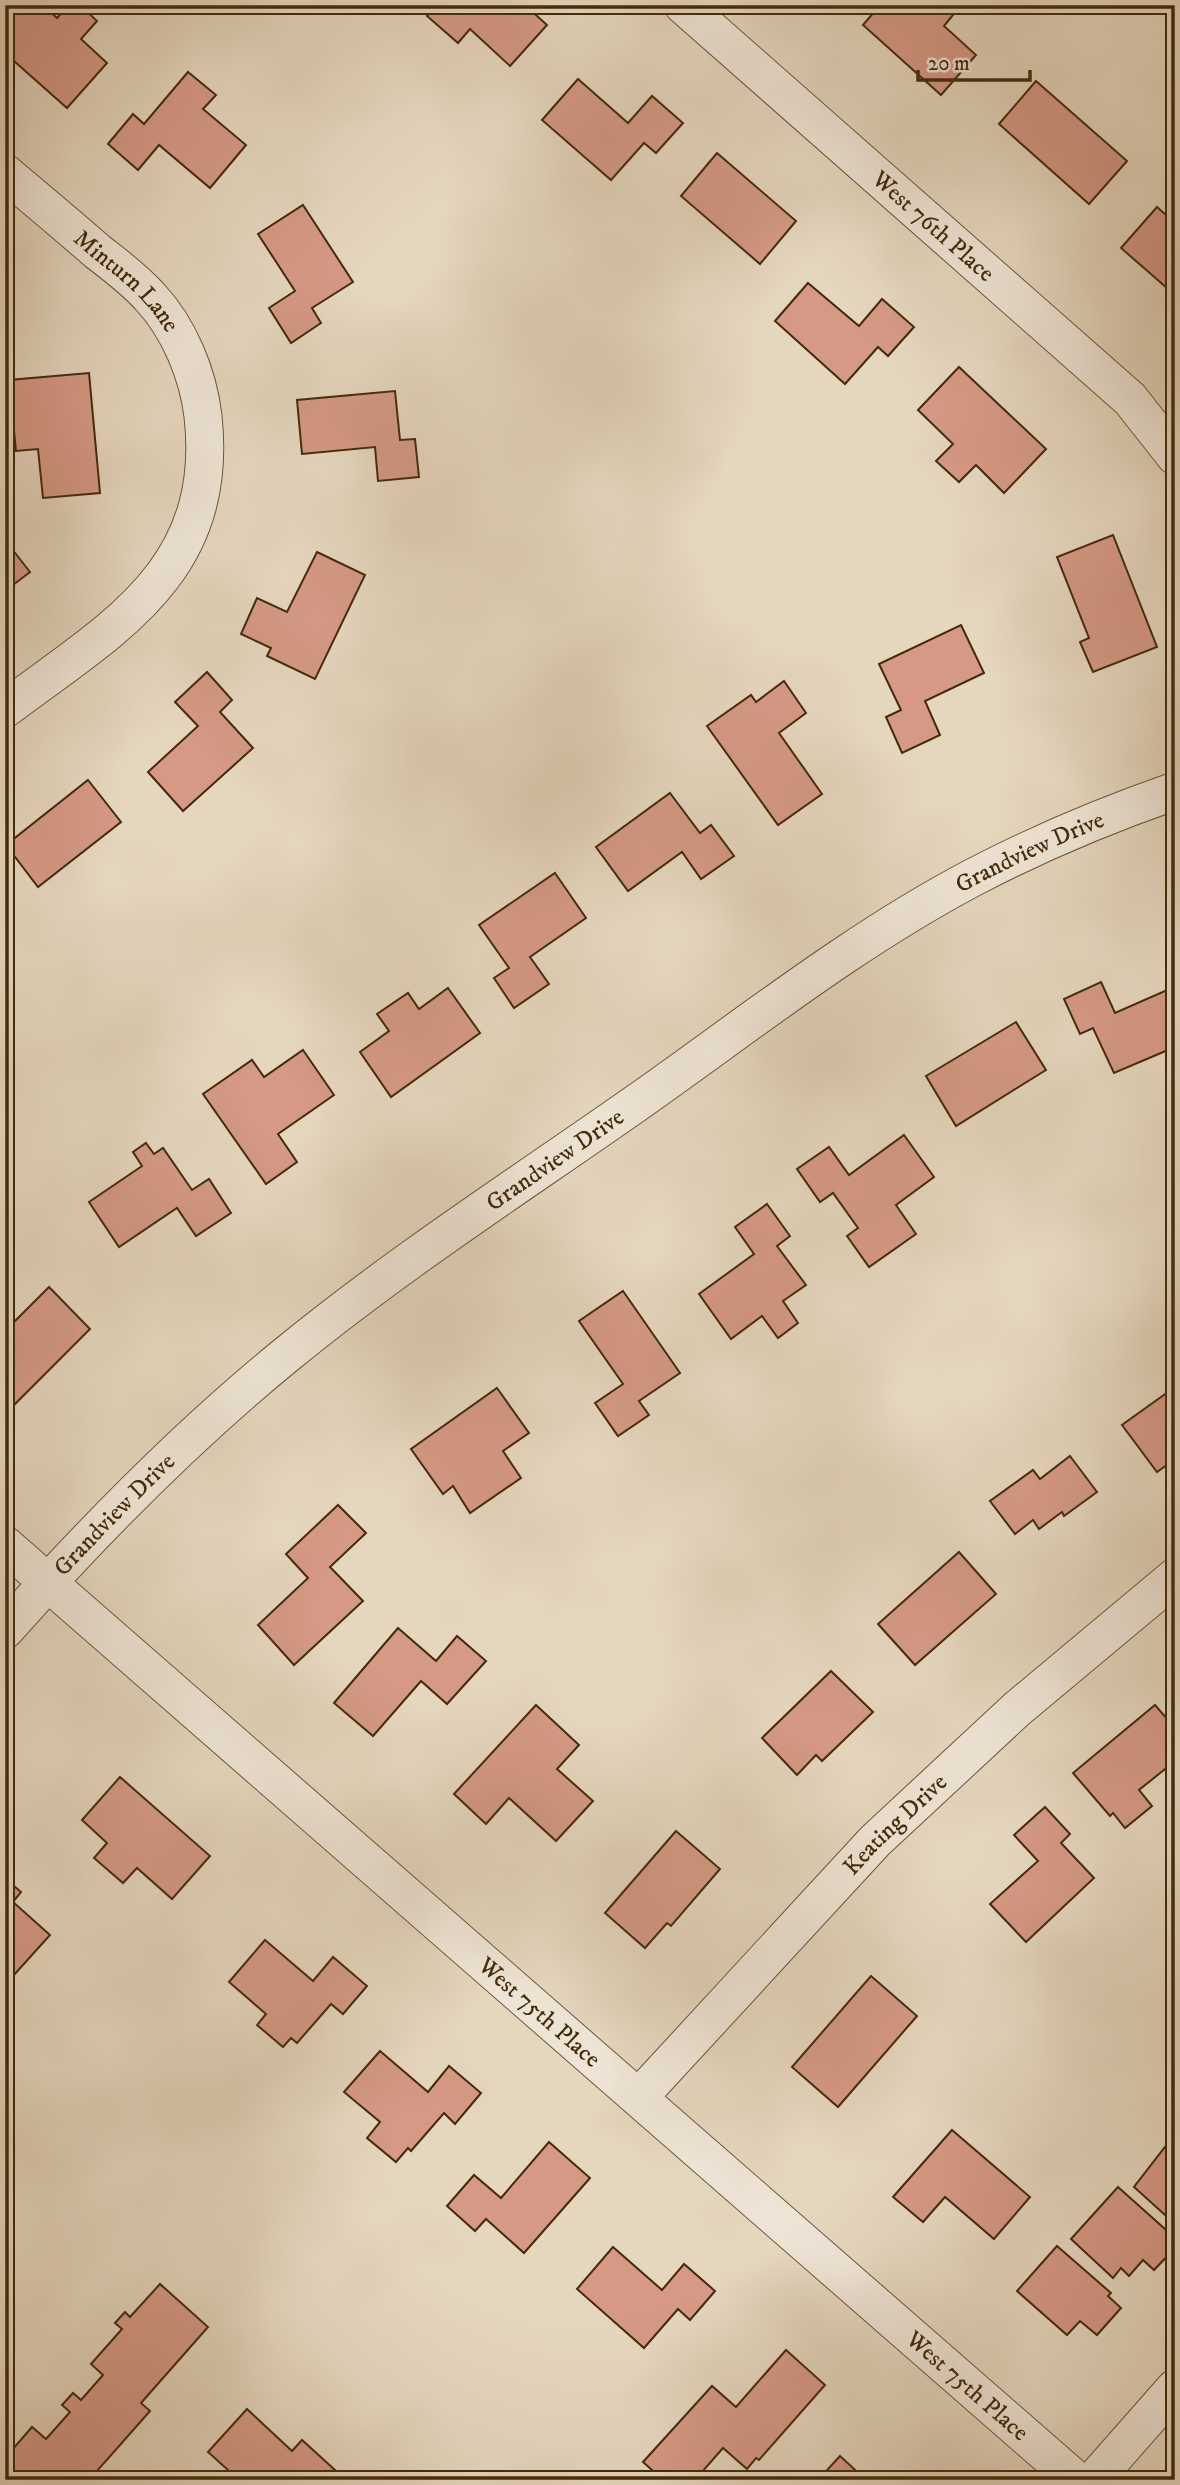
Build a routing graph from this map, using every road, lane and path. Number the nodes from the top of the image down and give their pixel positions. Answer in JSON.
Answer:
{"nodes":[{"id":1,"x":683,"y":5,"type":"edge"},
{"id":2,"x":5,"y":173,"type":"edge"},
{"id":3,"x":1175,"y":456,"type":"edge"},
{"id":4,"x":5,"y":709,"type":"edge"},
{"id":5,"x":1175,"y":791,"type":"edge"},
{"id":6,"x":5,"y":1545,"type":"edge"},
{"id":7,"x":1175,"y":1577,"type":"edge"},
{"id":8,"x":48,"y":1582,"type":"junction"},
{"id":9,"x":5,"y":1630,"type":"edge"},
{"id":10,"x":639,"y":2097,"type":"junction"},
{"id":11,"x":1175,"y":2388,"type":"edge"},
{"id":12,"x":1076,"y":2480,"type":"edge"},
{"id":13,"x":1094,"y":2480,"type":"edge"}],
"edges":[{"from":1,"to":3,"type":"street","name":"West 76th Place"},
{"from":2,"to":4,"type":"street","name":"Minturn Lane"},
{"from":5,"to":8,"type":"street","name":"Grandview Drive"},
{"from":6,"to":8,"type":"street","name":"West 75th Place"},
{"from":7,"to":10,"type":"street","name":"Keating Drive"},
{"from":8,"to":9,"type":"street","name":"Grandview Drive"},
{"from":8,"to":10,"type":"street","name":"West 75th Place"},
{"from":10,"to":12,"type":"street","name":"West 75th Place"},
{"from":11,"to":13,"type":"street"}]}
